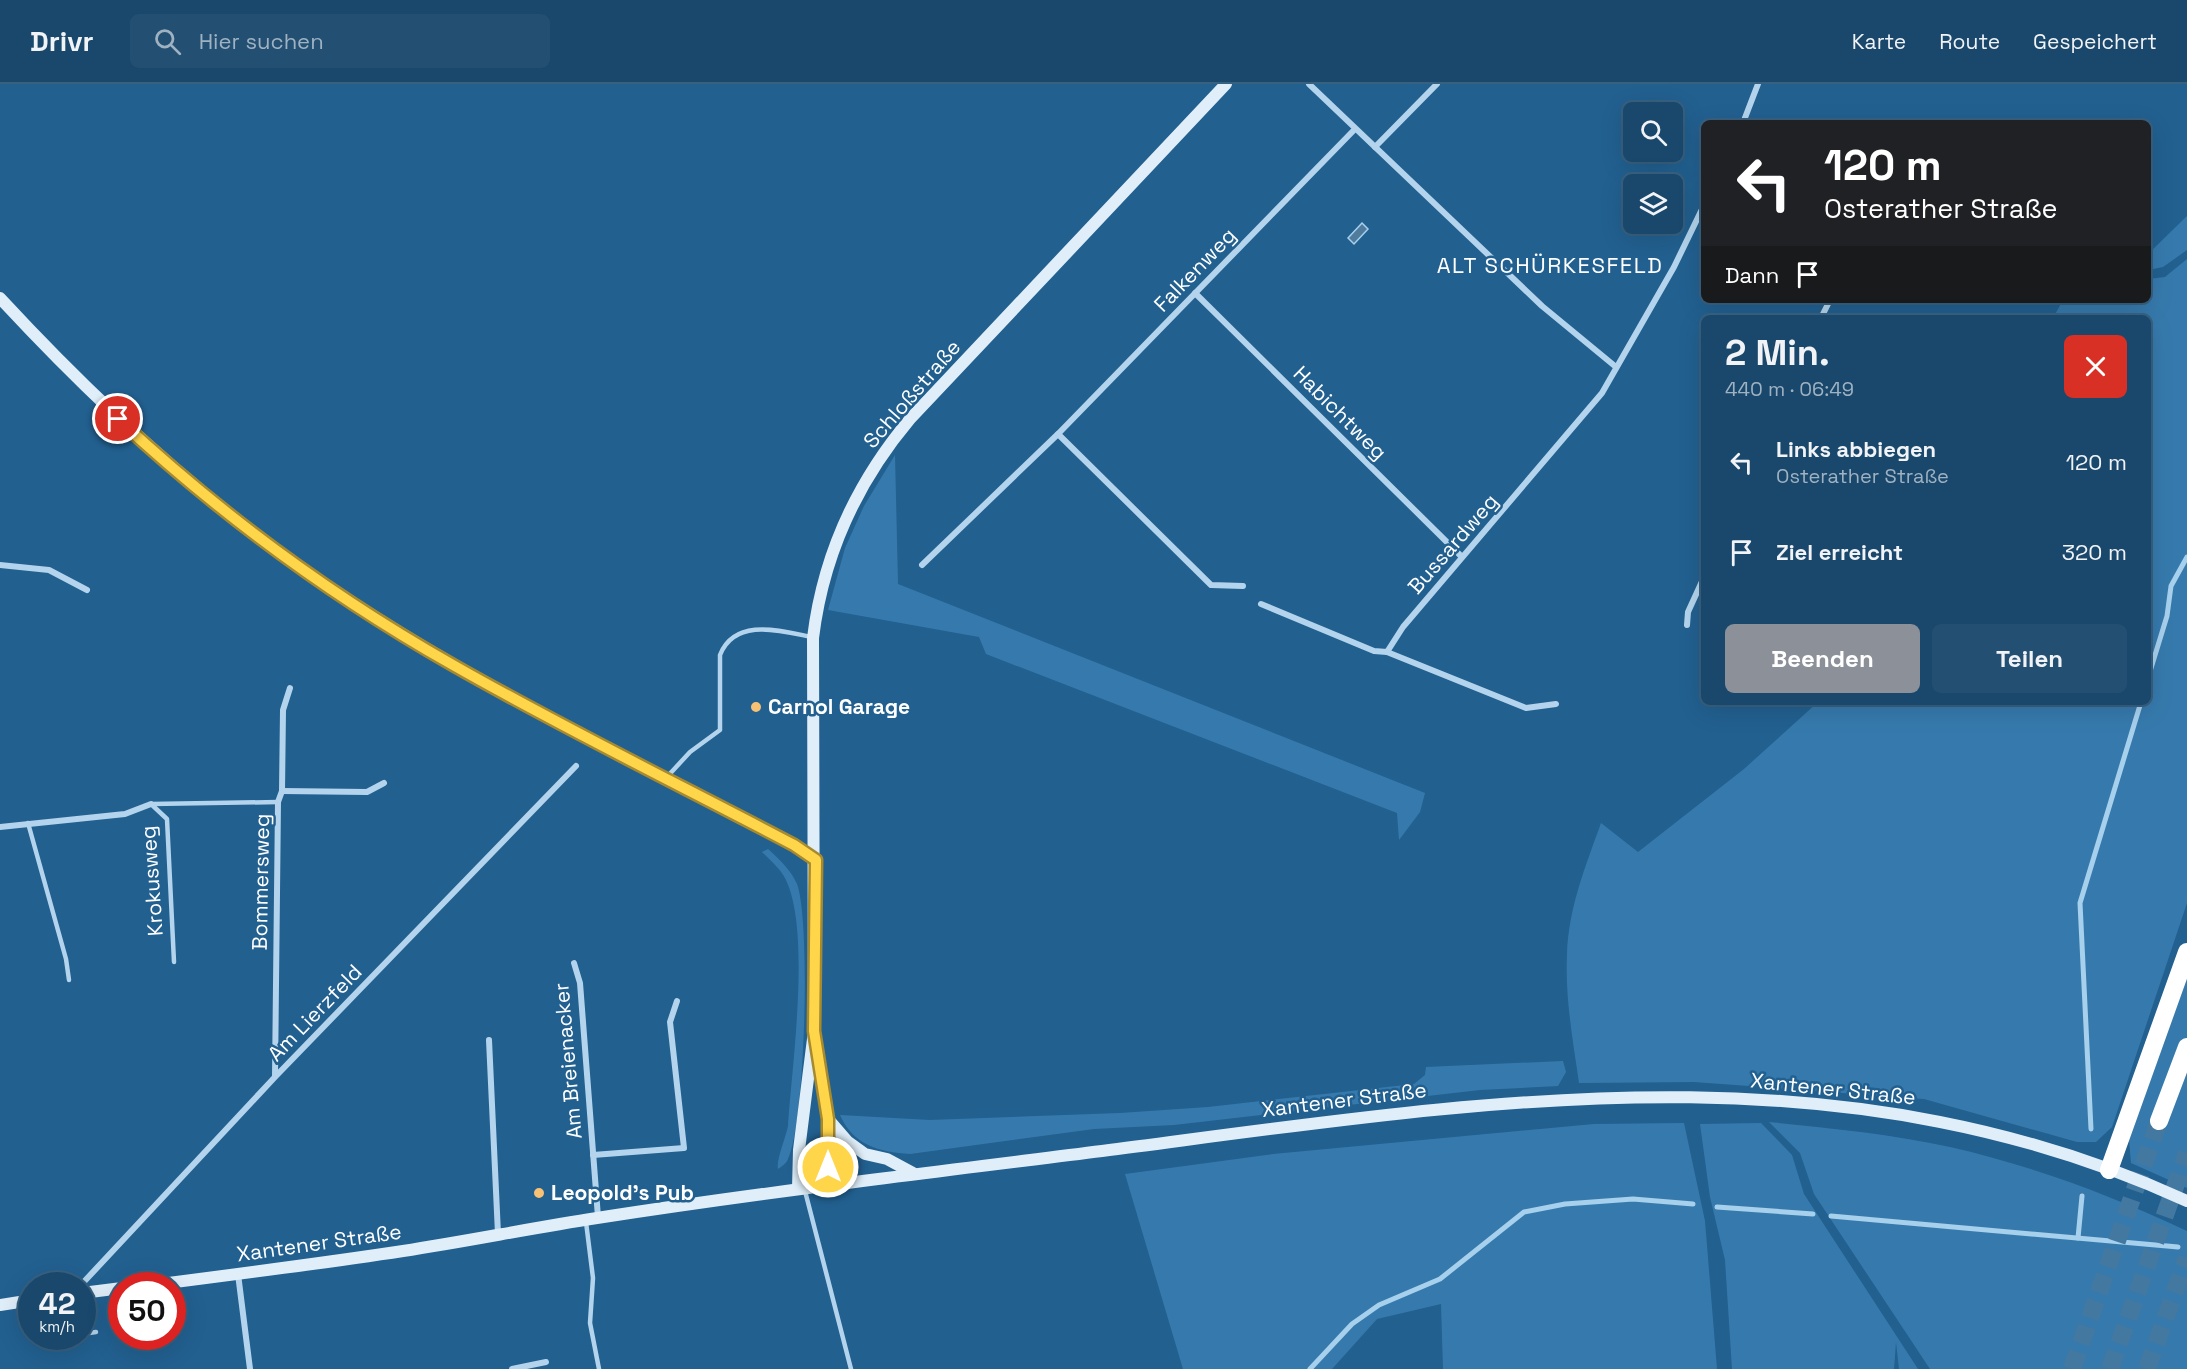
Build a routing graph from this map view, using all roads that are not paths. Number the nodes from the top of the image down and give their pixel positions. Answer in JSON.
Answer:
{"nodes":[{"id":1,"x":1226,"y":84,"type":"edge"},
{"id":2,"x":1309,"y":84,"type":"edge"},
{"id":3,"x":1437,"y":84,"type":"edge"},
{"id":4,"x":1758,"y":84,"type":"edge"},
{"id":5,"x":1744,"y":120,"type":"edge"},
{"id":6,"x":1355,"y":129,"type":"junction"},
{"id":7,"x":1375,"y":147,"type":"junction"},
{"id":8,"x":1701,"y":211,"type":"edge"},
{"id":9,"x":1195,"y":294,"type":"junction"},
{"id":10,"x":0,"y":298,"type":"edge"},
{"id":11,"x":1616,"y":367,"type":"junction"},
{"id":12,"x":1058,"y":434,"type":"junction"},
{"id":13,"x":1462,"y":557,"type":"junction"},
{"id":14,"x":0,"y":565,"type":"edge"},
{"id":15,"x":922,"y":565,"type":"dead end"},
{"id":16,"x":1701,"y":584,"type":"edge"},
{"id":17,"x":1243,"y":586,"type":"dead end"},
{"id":18,"x":87,"y":590,"type":"dead end"},
{"id":19,"x":1261,"y":604,"type":"dead end"},
{"id":20,"x":1687,"y":625,"type":"dead end"},
{"id":21,"x":813,"y":638,"type":"junction"},
{"id":22,"x":1388,"y":652,"type":"junction"},
{"id":23,"x":291,"y":688,"type":"dead end"},
{"id":24,"x":1556,"y":704,"type":"dead end"},
{"id":25,"x":576,"y":766,"type":"dead end"},
{"id":26,"x":666,"y":778,"type":"junction"},
{"id":27,"x":384,"y":783,"type":"dead end"},
{"id":28,"x":282,"y":791,"type":"junction"},
{"id":29,"x":278,"y":802,"type":"junction"},
{"id":30,"x":151,"y":804,"type":"junction"},
{"id":31,"x":28,"y":823,"type":"junction"},
{"id":32,"x":0,"y":827,"type":"edge"},
{"id":33,"x":816,"y":860,"type":"junction"},
{"id":34,"x":2187,"y":952,"type":"edge"},
{"id":35,"x":174,"y":962,"type":"dead end"},
{"id":36,"x":574,"y":963,"type":"dead end"},
{"id":37,"x":69,"y":980,"type":"dead end"},
{"id":38,"x":677,"y":1001,"type":"dead end"},
{"id":39,"x":814,"y":1031,"type":"junction"},
{"id":40,"x":489,"y":1040,"type":"dead end"},
{"id":41,"x":2187,"y":1047,"type":"edge"},
{"id":42,"x":275,"y":1077,"type":"junction"},
{"id":43,"x":828,"y":1119,"type":"junction"},
{"id":44,"x":2159,"y":1121,"type":"tunnel mouth"},
{"id":45,"x":593,"y":1155,"type":"junction"},
{"id":46,"x":2109,"y":1170,"type":"junction"},
{"id":47,"x":913,"y":1173,"type":"junction"},
{"id":48,"x":828,"y":1185,"type":"junction"},
{"id":49,"x":801,"y":1189,"type":"junction"},
{"id":50,"x":2187,"y":1201,"type":"edge"},
{"id":51,"x":592,"y":1218,"type":"junction"},
{"id":52,"x":498,"y":1234,"type":"junction"},
{"id":53,"x":93,"y":1272,"type":"edge"},
{"id":54,"x":238,"y":1274,"type":"junction"},
{"id":55,"x":186,"y":1281,"type":"edge"},
{"id":56,"x":18,"y":1302,"type":"edge"},
{"id":57,"x":0,"y":1305,"type":"edge"},
{"id":58,"x":546,"y":1362,"type":"dead end"},
{"id":59,"x":250,"y":1369,"type":"edge"},
{"id":60,"x":512,"y":1369,"type":"edge"},
{"id":61,"x":598,"y":1369,"type":"edge"},
{"id":62,"x":851,"y":1369,"type":"edge"}],
"edges":[{"from":1,"to":21,"type":"main road","name":"Schloßstraße"},
{"from":2,"to":6,"type":"street"},
{"from":3,"to":7,"type":"street"},
{"from":4,"to":5,"type":"street"},
{"from":6,"to":7,"type":"street"},
{"from":6,"to":9,"type":"street","name":"Falkenweg"},
{"from":7,"to":11,"type":"street"},
{"from":8,"to":11,"type":"street"},
{"from":9,"to":12,"type":"street","name":"Falkenweg"},
{"from":9,"to":13,"type":"street","name":"Habichtweg"},
{"from":10,"to":26,"type":"main road"},
{"from":11,"to":13,"type":"street","name":"Bussardweg"},
{"from":12,"to":15,"type":"street","name":"Falkenweg"},
{"from":12,"to":17,"type":"street"},
{"from":13,"to":22,"type":"street","name":"Bussardweg"},
{"from":14,"to":18,"type":"street"},
{"from":16,"to":20,"type":"street"},
{"from":19,"to":22,"type":"street"},
{"from":21,"to":26,"type":"lane"},
{"from":21,"to":33,"type":"main road","name":"Schloßstraße"},
{"from":22,"to":24,"type":"street"},
{"from":23,"to":28,"type":"street","name":"Bommersweg"},
{"from":25,"to":42,"type":"street","name":"Am Lierzfeld"},
{"from":26,"to":33,"type":"main road"},
{"from":27,"to":28,"type":"street"},
{"from":28,"to":29,"type":"street","name":"Bommersweg"},
{"from":29,"to":30,"type":"lane","name":"Krokusweg"},
{"from":29,"to":42,"type":"street","name":"Bommersweg"},
{"from":30,"to":31,"type":"street","name":"Krokusweg"},
{"from":30,"to":35,"type":"lane","name":"Krokusweg"},
{"from":31,"to":32,"type":"street","name":"Krokusweg"},
{"from":31,"to":37,"type":"lane"},
{"from":33,"to":39,"type":"main road","name":"Schloßstraße"},
{"from":34,"to":46,"type":"highway"},
{"from":36,"to":45,"type":"street","name":"Am Breienacker"},
{"from":38,"to":45,"type":"street","name":"Am Breienacker"},
{"from":39,"to":43,"type":"main road","name":"Schloßstraße"},
{"from":39,"to":49,"type":"main road","name":"Schloßstraße"},
{"from":40,"to":52,"type":"street"},
{"from":41,"to":44,"type":"highway"},
{"from":42,"to":53,"type":"street","name":"Am Lierzfeld"},
{"from":43,"to":47,"type":"main road"},
{"from":43,"to":48,"type":"main road","name":"Schloßstraße"},
{"from":45,"to":51,"type":"street","name":"Am Breienacker"},
{"from":46,"to":47,"type":"main road","name":"Xantener Straße"},
{"from":46,"to":50,"type":"main road","name":"Xantener Straße"},
{"from":47,"to":48,"type":"main road","name":"Xantener Straße"},
{"from":48,"to":49,"type":"main road","name":"Xantener Straße"},
{"from":49,"to":51,"type":"main road","name":"Xantener Straße"},
{"from":49,"to":62,"type":"lane"},
{"from":51,"to":52,"type":"main road","name":"Xantener Straße"},
{"from":51,"to":61,"type":"lane"},
{"from":52,"to":54,"type":"main road","name":"Xantener Straße"},
{"from":54,"to":55,"type":"main road","name":"Xantener Straße"},
{"from":54,"to":59,"type":"street"},
{"from":56,"to":57,"type":"main road"},
{"from":58,"to":60,"type":"street"}]}
